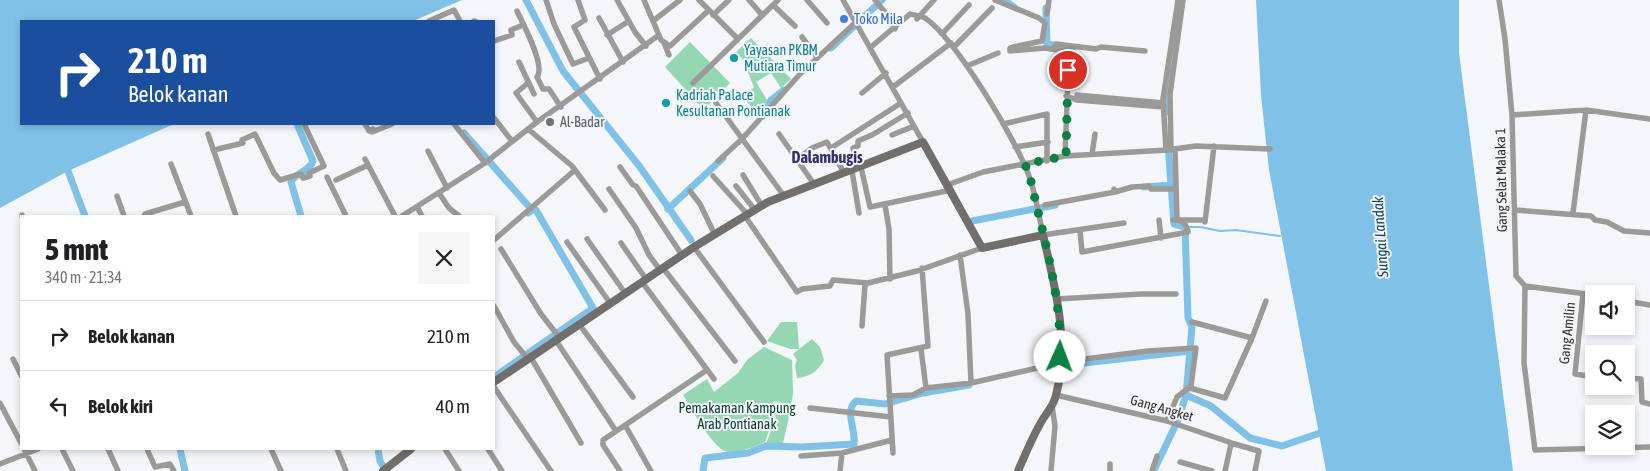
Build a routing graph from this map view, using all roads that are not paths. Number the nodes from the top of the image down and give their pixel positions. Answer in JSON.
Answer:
{"nodes":[{"id":1,"x":546,"y":0,"type":"edge"},
{"id":2,"x":578,"y":0,"type":"edge"},
{"id":3,"x":617,"y":0,"type":"edge"},
{"id":4,"x":644,"y":0,"type":"edge"},
{"id":5,"x":680,"y":0,"type":"edge"},
{"id":6,"x":699,"y":0,"type":"edge"},
{"id":7,"x":729,"y":0,"type":"edge"},
{"id":8,"x":749,"y":0,"type":"edge"},
{"id":9,"x":807,"y":0,"type":"edge"},
{"id":10,"x":843,"y":0,"type":"edge"},
{"id":11,"x":934,"y":0,"type":"edge"},
{"id":12,"x":995,"y":0,"type":"edge"},
{"id":13,"x":1049,"y":0,"type":"edge"},
{"id":14,"x":1178,"y":0,"type":"edge"},
{"id":15,"x":1499,"y":0,"type":"edge"},
{"id":16,"x":775,"y":2,"type":"edge"},
{"id":17,"x":876,"y":3,"type":"edge"},
{"id":18,"x":968,"y":5,"type":"dead end"},
{"id":19,"x":992,"y":8,"type":"dead end"},
{"id":20,"x":517,"y":11,"type":"dead end"},
{"id":21,"x":708,"y":11,"type":"junction"},
{"id":22,"x":1047,"y":14,"type":"dead end"},
{"id":23,"x":762,"y":15,"type":"junction"},
{"id":24,"x":713,"y":16,"type":"junction"},
{"id":25,"x":599,"y":18,"type":"dead end"},
{"id":26,"x":917,"y":18,"type":"junction"},
{"id":27,"x":431,"y":20,"type":"edge"},
{"id":28,"x":459,"y":20,"type":"edge"},
{"id":29,"x":629,"y":21,"type":"junction"},
{"id":30,"x":653,"y":21,"type":"junction"},
{"id":31,"x":856,"y":22,"type":"junction"},
{"id":32,"x":827,"y":23,"type":"dead end"},
{"id":33,"x":523,"y":25,"type":"junction"},
{"id":34,"x":795,"y":26,"type":"dead end"},
{"id":35,"x":895,"y":29,"type":"junction"},
{"id":36,"x":607,"y":34,"type":"junction"},
{"id":37,"x":942,"y":34,"type":"junction"},
{"id":38,"x":659,"y":36,"type":"junction"},
{"id":39,"x":802,"y":37,"type":"dead end"},
{"id":40,"x":738,"y":39,"type":"junction"},
{"id":41,"x":495,"y":41,"type":"edge"},
{"id":42,"x":664,"y":43,"type":"junction"},
{"id":43,"x":952,"y":45,"type":"junction"},
{"id":44,"x":646,"y":46,"type":"junction"},
{"id":45,"x":871,"y":47,"type":"junction"},
{"id":46,"x":1054,"y":47,"type":"junction"},
{"id":47,"x":1145,"y":51,"type":"dead end"},
{"id":48,"x":998,"y":54,"type":"dead end"},
{"id":49,"x":669,"y":55,"type":"dead end"},
{"id":50,"x":817,"y":57,"type":"junction"},
{"id":51,"x":589,"y":58,"type":"junction"},
{"id":52,"x":519,"y":62,"type":"dead end"},
{"id":53,"x":623,"y":62,"type":"junction"},
{"id":54,"x":1171,"y":64,"type":"junction"},
{"id":55,"x":967,"y":66,"type":"junction"},
{"id":56,"x":886,"y":73,"type":"junction"},
{"id":57,"x":600,"y":79,"type":"junction"},
{"id":58,"x":693,"y":82,"type":"dead end"},
{"id":59,"x":528,"y":83,"type":"junction"},
{"id":60,"x":893,"y":87,"type":"junction"},
{"id":61,"x":862,"y":93,"type":"dead end"},
{"id":62,"x":534,"y":94,"type":"dead end"},
{"id":63,"x":1066,"y":96,"type":"junction"},
{"id":64,"x":716,"y":103,"type":"dead end"},
{"id":65,"x":901,"y":103,"type":"junction"},
{"id":66,"x":1164,"y":106,"type":"junction"},
{"id":67,"x":561,"y":107,"type":"junction"},
{"id":68,"x":1586,"y":110,"type":"junction"},
{"id":69,"x":908,"y":113,"type":"junction"},
{"id":70,"x":1512,"y":115,"type":"junction"},
{"id":71,"x":495,"y":119,"type":"edge"},
{"id":72,"x":1650,"y":119,"type":"edge"},
{"id":73,"x":537,"y":122,"type":"junction"},
{"id":74,"x":1003,"y":124,"type":"junction"},
{"id":75,"x":304,"y":125,"type":"edge"},
{"id":76,"x":366,"y":125,"type":"edge"},
{"id":77,"x":383,"y":125,"type":"edge"},
{"id":78,"x":455,"y":125,"type":"edge"},
{"id":79,"x":914,"y":126,"type":"junction"},
{"id":80,"x":528,"y":129,"type":"junction"},
{"id":81,"x":208,"y":134,"type":"dead end"},
{"id":82,"x":779,"y":134,"type":"dead end"},
{"id":83,"x":1094,"y":134,"type":"dead end"},
{"id":84,"x":1168,"y":134,"type":"junction"},
{"id":85,"x":892,"y":135,"type":"dead end"},
{"id":86,"x":742,"y":139,"type":"junction"},
{"id":87,"x":512,"y":141,"type":"junction"},
{"id":88,"x":924,"y":142,"type":"junction"},
{"id":89,"x":1048,"y":142,"type":"junction"},
{"id":90,"x":1214,"y":146,"type":"junction"},
{"id":91,"x":1015,"y":147,"type":"junction"},
{"id":92,"x":831,"y":148,"type":"junction"},
{"id":93,"x":218,"y":149,"type":"dead end"},
{"id":94,"x":1270,"y":149,"type":"dead end"},
{"id":95,"x":1170,"y":150,"type":"junction"},
{"id":96,"x":428,"y":151,"type":"dead end"},
{"id":97,"x":1092,"y":154,"type":"junction"},
{"id":98,"x":1066,"y":156,"type":"junction"},
{"id":99,"x":365,"y":159,"type":"dead end"},
{"id":100,"x":798,"y":159,"type":"junction"},
{"id":101,"x":718,"y":161,"type":"dead end"},
{"id":102,"x":1047,"y":161,"type":"junction"},
{"id":103,"x":485,"y":162,"type":"junction"},
{"id":104,"x":171,"y":164,"type":"dead end"},
{"id":105,"x":1025,"y":164,"type":"junction"},
{"id":106,"x":368,"y":166,"type":"junction"},
{"id":107,"x":620,"y":168,"type":"dead end"},
{"id":108,"x":575,"y":170,"type":"junction"},
{"id":109,"x":854,"y":170,"type":"junction"},
{"id":110,"x":713,"y":176,"type":"dead end"},
{"id":111,"x":743,"y":176,"type":"dead end"},
{"id":112,"x":327,"y":177,"type":"dead end"},
{"id":113,"x":336,"y":180,"type":"dead end"},
{"id":114,"x":814,"y":184,"type":"junction"},
{"id":115,"x":736,"y":186,"type":"dead end"},
{"id":116,"x":447,"y":188,"type":"junction"},
{"id":117,"x":949,"y":188,"type":"junction"},
{"id":118,"x":608,"y":189,"type":"dead end"},
{"id":119,"x":1176,"y":189,"type":"junction"},
{"id":120,"x":690,"y":191,"type":"dead end"},
{"id":121,"x":439,"y":193,"type":"junction"},
{"id":122,"x":117,"y":196,"type":"dead end"},
{"id":123,"x":784,"y":196,"type":"junction"},
{"id":124,"x":185,"y":202,"type":"junction"},
{"id":125,"x":885,"y":205,"type":"junction"},
{"id":126,"x":1045,"y":205,"type":"dead end"},
{"id":127,"x":762,"y":206,"type":"junction"},
{"id":128,"x":417,"y":208,"type":"junction"},
{"id":129,"x":605,"y":210,"type":"dead end"},
{"id":130,"x":1515,"y":210,"type":"junction"},
{"id":131,"x":859,"y":213,"type":"dead end"},
{"id":132,"x":1573,"y":213,"type":"junction"},
{"id":133,"x":749,"y":214,"type":"junction"},
{"id":134,"x":124,"y":215,"type":"edge"},
{"id":135,"x":144,"y":215,"type":"edge"},
{"id":136,"x":191,"y":215,"type":"edge"},
{"id":137,"x":236,"y":215,"type":"edge"},
{"id":138,"x":346,"y":215,"type":"edge"},
{"id":139,"x":394,"y":215,"type":"edge"},
{"id":140,"x":404,"y":215,"type":"edge"},
{"id":141,"x":421,"y":215,"type":"edge"},
{"id":142,"x":458,"y":215,"type":"edge"},
{"id":143,"x":1158,"y":220,"type":"dead end"},
{"id":144,"x":1175,"y":220,"type":"junction"},
{"id":145,"x":1124,"y":224,"type":"dead end"},
{"id":146,"x":1080,"y":230,"type":"junction"},
{"id":147,"x":1648,"y":233,"type":"edge"},
{"id":148,"x":715,"y":234,"type":"junction"},
{"id":149,"x":1043,"y":235,"type":"junction"},
{"id":150,"x":1161,"y":238,"type":"junction"},
{"id":151,"x":495,"y":239,"type":"edge"},
{"id":152,"x":587,"y":239,"type":"dead end"},
{"id":153,"x":567,"y":242,"type":"dead end"},
{"id":154,"x":621,"y":243,"type":"dead end"},
{"id":155,"x":694,"y":247,"type":"junction"},
{"id":156,"x":982,"y":248,"type":"junction"},
{"id":157,"x":501,"y":249,"type":"dead end"},
{"id":158,"x":682,"y":255,"type":"junction"},
{"id":159,"x":960,"y":255,"type":"junction"},
{"id":160,"x":922,"y":268,"type":"junction"},
{"id":161,"x":662,"y":269,"type":"junction"},
{"id":162,"x":890,"y":279,"type":"junction"},
{"id":163,"x":644,"y":281,"type":"junction"},
{"id":164,"x":868,"y":283,"type":"junction"},
{"id":165,"x":1525,"y":286,"type":"junction"},
{"id":166,"x":625,"y":293,"type":"junction"},
{"id":167,"x":1176,"y":294,"type":"dead end"},
{"id":168,"x":1583,"y":294,"type":"joint"},
{"id":169,"x":1057,"y":300,"type":"junction"},
{"id":170,"x":1266,"y":301,"type":"dead end"},
{"id":171,"x":1635,"y":302,"type":"edge"},
{"id":172,"x":610,"y":303,"type":"junction"},
{"id":173,"x":1650,"y":305,"type":"edge"},
{"id":174,"x":495,"y":308,"type":"edge"},
{"id":175,"x":1192,"y":322,"type":"dead end"},
{"id":176,"x":578,"y":324,"type":"junction"},
{"id":177,"x":862,"y":326,"type":"dead end"},
{"id":178,"x":557,"y":338,"type":"junction"},
{"id":179,"x":1252,"y":338,"type":"junction"},
{"id":180,"x":764,"y":342,"type":"dead end"},
{"id":181,"x":921,"y":349,"type":"junction"},
{"id":182,"x":529,"y":357,"type":"junction"},
{"id":183,"x":14,"y":359,"type":"dead end"},
{"id":184,"x":735,"y":361,"type":"dead end"},
{"id":185,"x":1060,"y":363,"type":"junction"},
{"id":186,"x":707,"y":370,"type":"junction"},
{"id":187,"x":20,"y":373,"type":"edge"},
{"id":188,"x":1585,"y":375,"type":"edge"},
{"id":189,"x":714,"y":378,"type":"dead end"},
{"id":190,"x":1635,"y":379,"type":"edge"},
{"id":191,"x":495,"y":382,"type":"edge"},
{"id":192,"x":971,"y":383,"type":"junction"},
{"id":193,"x":495,"y":385,"type":"edge"},
{"id":194,"x":926,"y":388,"type":"junction"},
{"id":195,"x":1187,"y":390,"type":"junction"},
{"id":196,"x":1056,"y":395,"type":"junction"},
{"id":197,"x":633,"y":397,"type":"dead end"},
{"id":198,"x":889,"y":398,"type":"junction"},
{"id":199,"x":0,"y":403,"type":"edge"},
{"id":200,"x":1650,"y":404,"type":"edge"},
{"id":201,"x":1052,"y":406,"type":"junction"},
{"id":202,"x":810,"y":408,"type":"dead end"},
{"id":203,"x":890,"y":417,"type":"junction"},
{"id":204,"x":1170,"y":421,"type":"junction"},
{"id":205,"x":625,"y":424,"type":"junction"},
{"id":206,"x":616,"y":431,"type":"junction"},
{"id":207,"x":892,"y":440,"type":"junction"},
{"id":208,"x":20,"y":441,"type":"edge"},
{"id":209,"x":581,"y":443,"type":"dead end"},
{"id":210,"x":1231,"y":443,"type":"junction"},
{"id":211,"x":1650,"y":447,"type":"edge"},
{"id":212,"x":62,"y":450,"type":"edge"},
{"id":213,"x":108,"y":450,"type":"edge"},
{"id":214,"x":147,"y":450,"type":"edge"},
{"id":215,"x":271,"y":450,"type":"edge"},
{"id":216,"x":337,"y":450,"type":"edge"},
{"id":217,"x":410,"y":450,"type":"edge"},
{"id":218,"x":446,"y":450,"type":"edge"},
{"id":219,"x":489,"y":450,"type":"edge"},
{"id":220,"x":25,"y":451,"type":"edge"},
{"id":221,"x":842,"y":453,"type":"junction"},
{"id":222,"x":893,"y":453,"type":"dead end"},
{"id":223,"x":801,"y":456,"type":"dead end"},
{"id":224,"x":1157,"y":456,"type":"dead end"},
{"id":225,"x":1180,"y":462,"type":"dead end"},
{"id":226,"x":0,"y":463,"type":"edge"},
{"id":227,"x":387,"y":469,"type":"edge"},
{"id":228,"x":4,"y":471,"type":"edge"},
{"id":229,"x":35,"y":471,"type":"edge"},
{"id":230,"x":73,"y":471,"type":"edge"},
{"id":231,"x":118,"y":471,"type":"edge"},
{"id":232,"x":174,"y":471,"type":"edge"},
{"id":233,"x":281,"y":471,"type":"edge"},
{"id":234,"x":346,"y":471,"type":"edge"},
{"id":235,"x":459,"y":471,"type":"edge"},
{"id":236,"x":502,"y":471,"type":"edge"},
{"id":237,"x":550,"y":471,"type":"edge"},
{"id":238,"x":620,"y":471,"type":"edge"},
{"id":239,"x":651,"y":471,"type":"edge"},
{"id":240,"x":840,"y":471,"type":"edge"},
{"id":241,"x":1018,"y":471,"type":"edge"},
{"id":242,"x":1052,"y":471,"type":"edge"},
{"id":243,"x":1152,"y":471,"type":"edge"},
{"id":244,"x":1212,"y":471,"type":"edge"},
{"id":245,"x":1225,"y":471,"type":"edge"},
{"id":246,"x":1256,"y":471,"type":"edge"}],
"edges":[{"from":1,"to":51,"type":"street"},
{"from":2,"to":51,"type":"street"},
{"from":3,"to":29,"type":"street"},
{"from":4,"to":30,"type":"street"},
{"from":5,"to":30,"type":"street"},
{"from":6,"to":21,"type":"street"},
{"from":7,"to":24,"type":"street"},
{"from":8,"to":23,"type":"street"},
{"from":9,"to":32,"type":"street"},
{"from":10,"to":31,"type":"street"},
{"from":11,"to":26,"type":"street"},
{"from":12,"to":46,"type":"street"},
{"from":13,"to":22,"type":"street"},
{"from":14,"to":54,"type":"street"},
{"from":15,"to":70,"type":"street","name":"Gang Selat Malaka 1"},
{"from":16,"to":23,"type":"street"},
{"from":16,"to":34,"type":"street"},
{"from":17,"to":35,"type":"street"},
{"from":18,"to":37,"type":"street"},
{"from":19,"to":43,"type":"street"},
{"from":20,"to":33,"type":"street"},
{"from":21,"to":24,"type":"street"},
{"from":21,"to":42,"type":"street"},
{"from":23,"to":40,"type":"street"},
{"from":24,"to":40,"type":"street"},
{"from":25,"to":36,"type":"street"},
{"from":26,"to":35,"type":"street"},
{"from":26,"to":37,"type":"street"},
{"from":27,"to":28,"type":"street"},
{"from":29,"to":36,"type":"street"},
{"from":29,"to":44,"type":"street"},
{"from":30,"to":38,"type":"street"},
{"from":31,"to":45,"type":"street"},
{"from":31,"to":50,"type":"street"},
{"from":33,"to":41,"type":"street"},
{"from":33,"to":67,"type":"street"},
{"from":35,"to":45,"type":"street"},
{"from":36,"to":53,"type":"street"},
{"from":37,"to":43,"type":"street"},
{"from":38,"to":42,"type":"street"},
{"from":38,"to":44,"type":"street"},
{"from":39,"to":50,"type":"street"},
{"from":40,"to":58,"type":"street"},
{"from":42,"to":49,"type":"street"},
{"from":43,"to":55,"type":"street"},
{"from":43,"to":60,"type":"street"},
{"from":44,"to":53,"type":"street"},
{"from":45,"to":56,"type":"street"},
{"from":46,"to":47,"type":"street"},
{"from":46,"to":63,"type":"street"},
{"from":48,"to":55,"type":"street"},
{"from":50,"to":86,"type":"street"},
{"from":51,"to":57,"type":"street"},
{"from":52,"to":59,"type":"street"},
{"from":53,"to":57,"type":"street"},
{"from":54,"to":66,"type":"street"},
{"from":54,"to":84,"type":"street"},
{"from":55,"to":74,"type":"street"},
{"from":56,"to":60,"type":"street"},
{"from":56,"to":61,"type":"street"},
{"from":57,"to":67,"type":"street"},
{"from":59,"to":62,"type":"street"},
{"from":59,"to":73,"type":"street"},
{"from":60,"to":65,"type":"street"},
{"from":63,"to":66,"type":"street"},
{"from":63,"to":98,"type":"street"},
{"from":64,"to":86,"type":"street"},
{"from":65,"to":69,"type":"street"},
{"from":65,"to":92,"type":"street"},
{"from":66,"to":84,"type":"street"},
{"from":67,"to":73,"type":"street"},
{"from":68,"to":70,"type":"street"},
{"from":68,"to":72,"type":"street"},
{"from":68,"to":132,"type":"street"},
{"from":69,"to":79,"type":"street"},
{"from":69,"to":109,"type":"street"},
{"from":70,"to":130,"type":"street","name":"Gang Selat Malaka 1"},
{"from":71,"to":87,"type":"street"},
{"from":73,"to":80,"type":"street"},
{"from":74,"to":89,"type":"street"},
{"from":74,"to":91,"type":"street"},
{"from":75,"to":93,"type":"street"},
{"from":76,"to":77,"type":"street"},
{"from":78,"to":103,"type":"street"},
{"from":79,"to":85,"type":"street"},
{"from":79,"to":88,"type":"street"},
{"from":80,"to":87,"type":"street"},
{"from":80,"to":108,"type":"street"},
{"from":81,"to":137,"type":"street"},
{"from":82,"to":100,"type":"street"},
{"from":83,"to":97,"type":"street"},
{"from":84,"to":95,"type":"street"},
{"from":86,"to":101,"type":"street"},
{"from":86,"to":123,"type":"street"},
{"from":87,"to":103,"type":"street"},
{"from":88,"to":109,"type":"street"},
{"from":88,"to":117,"type":"street"},
{"from":89,"to":91,"type":"street"},
{"from":89,"to":102,"type":"street"},
{"from":90,"to":94,"type":"street"},
{"from":90,"to":95,"type":"street"},
{"from":90,"to":144,"type":"street"},
{"from":91,"to":105,"type":"street"},
{"from":92,"to":100,"type":"street"},
{"from":92,"to":109,"type":"street"},
{"from":95,"to":97,"type":"street"},
{"from":95,"to":119,"type":"street"},
{"from":96,"to":116,"type":"street"},
{"from":97,"to":98,"type":"street"},
{"from":98,"to":102,"type":"street"},
{"from":99,"to":106,"type":"street"},
{"from":100,"to":114,"type":"street"},
{"from":102,"to":105,"type":"street"},
{"from":103,"to":116,"type":"street"},
{"from":104,"to":124,"type":"street"},
{"from":105,"to":117,"type":"street"},
{"from":105,"to":149,"type":"street"},
{"from":106,"to":113,"type":"street"},
{"from":106,"to":139,"type":"street"},
{"from":107,"to":158,"type":"street"},
{"from":108,"to":129,"type":"street"},
{"from":108,"to":151,"type":"street"},
{"from":109,"to":114,"type":"street"},
{"from":109,"to":125,"type":"street"},
{"from":109,"to":131,"type":"street"},
{"from":110,"to":133,"type":"street"},
{"from":111,"to":127,"type":"street"},
{"from":112,"to":138,"type":"street"},
{"from":114,"to":123,"type":"street"},
{"from":115,"to":133,"type":"street"},
{"from":116,"to":121,"type":"street"},
{"from":117,"to":125,"type":"street"},
{"from":117,"to":156,"type":"street"},
{"from":118,"to":161,"type":"street"},
{"from":119,"to":126,"type":"street"},
{"from":119,"to":144,"type":"street"},
{"from":120,"to":148,"type":"street"},
{"from":121,"to":128,"type":"street"},
{"from":121,"to":142,"type":"street"},
{"from":122,"to":134,"type":"street"},
{"from":123,"to":127,"type":"street"},
{"from":124,"to":135,"type":"street"},
{"from":124,"to":136,"type":"street"},
{"from":125,"to":162,"type":"street"},
{"from":127,"to":133,"type":"street"},
{"from":128,"to":140,"type":"street"},
{"from":128,"to":141,"type":"street"},
{"from":130,"to":132,"type":"street"},
{"from":130,"to":165,"type":"street","name":"Gang Selat Malaka 1"},
{"from":132,"to":147,"type":"street"},
{"from":133,"to":148,"type":"street"},
{"from":133,"to":164,"type":"street"},
{"from":143,"to":150,"type":"street"},
{"from":144,"to":150,"type":"street"},
{"from":145,"to":146,"type":"street"},
{"from":146,"to":149,"type":"street"},
{"from":146,"to":150,"type":"street"},
{"from":148,"to":155,"type":"street"},
{"from":149,"to":156,"type":"street"},
{"from":149,"to":169,"type":"street"},
{"from":152,"to":166,"type":"street"},
{"from":153,"to":172,"type":"street"},
{"from":154,"to":163,"type":"street"},
{"from":155,"to":158,"type":"street"},
{"from":155,"to":180,"type":"street"},
{"from":156,"to":159,"type":"street"},
{"from":157,"to":178,"type":"street"},
{"from":158,"to":161,"type":"street"},
{"from":159,"to":160,"type":"street"},
{"from":159,"to":192,"type":"street"},
{"from":160,"to":162,"type":"street"},
{"from":160,"to":181,"type":"street"},
{"from":161,"to":163,"type":"street"},
{"from":161,"to":184,"type":"street"},
{"from":162,"to":164,"type":"street"},
{"from":163,"to":166,"type":"street"},
{"from":163,"to":186,"type":"street"},
{"from":164,"to":177,"type":"street"},
{"from":165,"to":168,"type":"street"},
{"from":165,"to":211,"type":"street"},
{"from":166,"to":172,"type":"street"},
{"from":167,"to":169,"type":"street"},
{"from":168,"to":188,"type":"street","name":"Gang Amilin"},
{"from":169,"to":185,"type":"street"},
{"from":170,"to":179,"type":"street"},
{"from":171,"to":173,"type":"street"},
{"from":172,"to":176,"type":"street"},
{"from":174,"to":182,"type":"street"},
{"from":175,"to":179,"type":"street"},
{"from":176,"to":178,"type":"street"},
{"from":176,"to":197,"type":"street"},
{"from":178,"to":182,"type":"street"},
{"from":178,"to":206,"type":"street"},
{"from":179,"to":195,"type":"street"},
{"from":181,"to":194,"type":"street"},
{"from":181,"to":198,"type":"street"},
{"from":182,"to":191,"type":"street"},
{"from":182,"to":209,"type":"street"},
{"from":183,"to":187,"type":"street"},
{"from":185,"to":192,"type":"street"},
{"from":185,"to":195,"type":"street"},
{"from":185,"to":196,"type":"street"},
{"from":186,"to":189,"type":"street"},
{"from":186,"to":205,"type":"street"},
{"from":190,"to":200,"type":"street"},
{"from":192,"to":194,"type":"street"},
{"from":193,"to":237,"type":"street"},
{"from":194,"to":198,"type":"street"},
{"from":195,"to":204,"type":"street"},
{"from":196,"to":201,"type":"street"},
{"from":196,"to":204,"type":"street","name":"Gang Angket"},
{"from":198,"to":203,"type":"street"},
{"from":199,"to":208,"type":"street"},
{"from":201,"to":241,"type":"street"},
{"from":201,"to":242,"type":"street"},
{"from":202,"to":203,"type":"street"},
{"from":203,"to":207,"type":"street"},
{"from":204,"to":210,"type":"street","name":"Gang Angket"},
{"from":205,"to":206,"type":"street"},
{"from":205,"to":239,"type":"street"},
{"from":206,"to":238,"type":"street"},
{"from":207,"to":221,"type":"street"},
{"from":207,"to":222,"type":"street"},
{"from":210,"to":245,"type":"street"},
{"from":210,"to":246,"type":"street","name":"Gang Angket"},
{"from":212,"to":230,"type":"street"},
{"from":213,"to":231,"type":"street"},
{"from":214,"to":232,"type":"street"},
{"from":215,"to":233,"type":"street"},
{"from":216,"to":234,"type":"street"},
{"from":217,"to":227,"type":"street"},
{"from":218,"to":235,"type":"street"},
{"from":219,"to":236,"type":"street"},
{"from":220,"to":226,"type":"street"},
{"from":220,"to":229,"type":"street"},
{"from":221,"to":223,"type":"street"},
{"from":221,"to":240,"type":"street"},
{"from":224,"to":243,"type":"street"},
{"from":225,"to":244,"type":"street"},
{"from":226,"to":228,"type":"street"}]}
